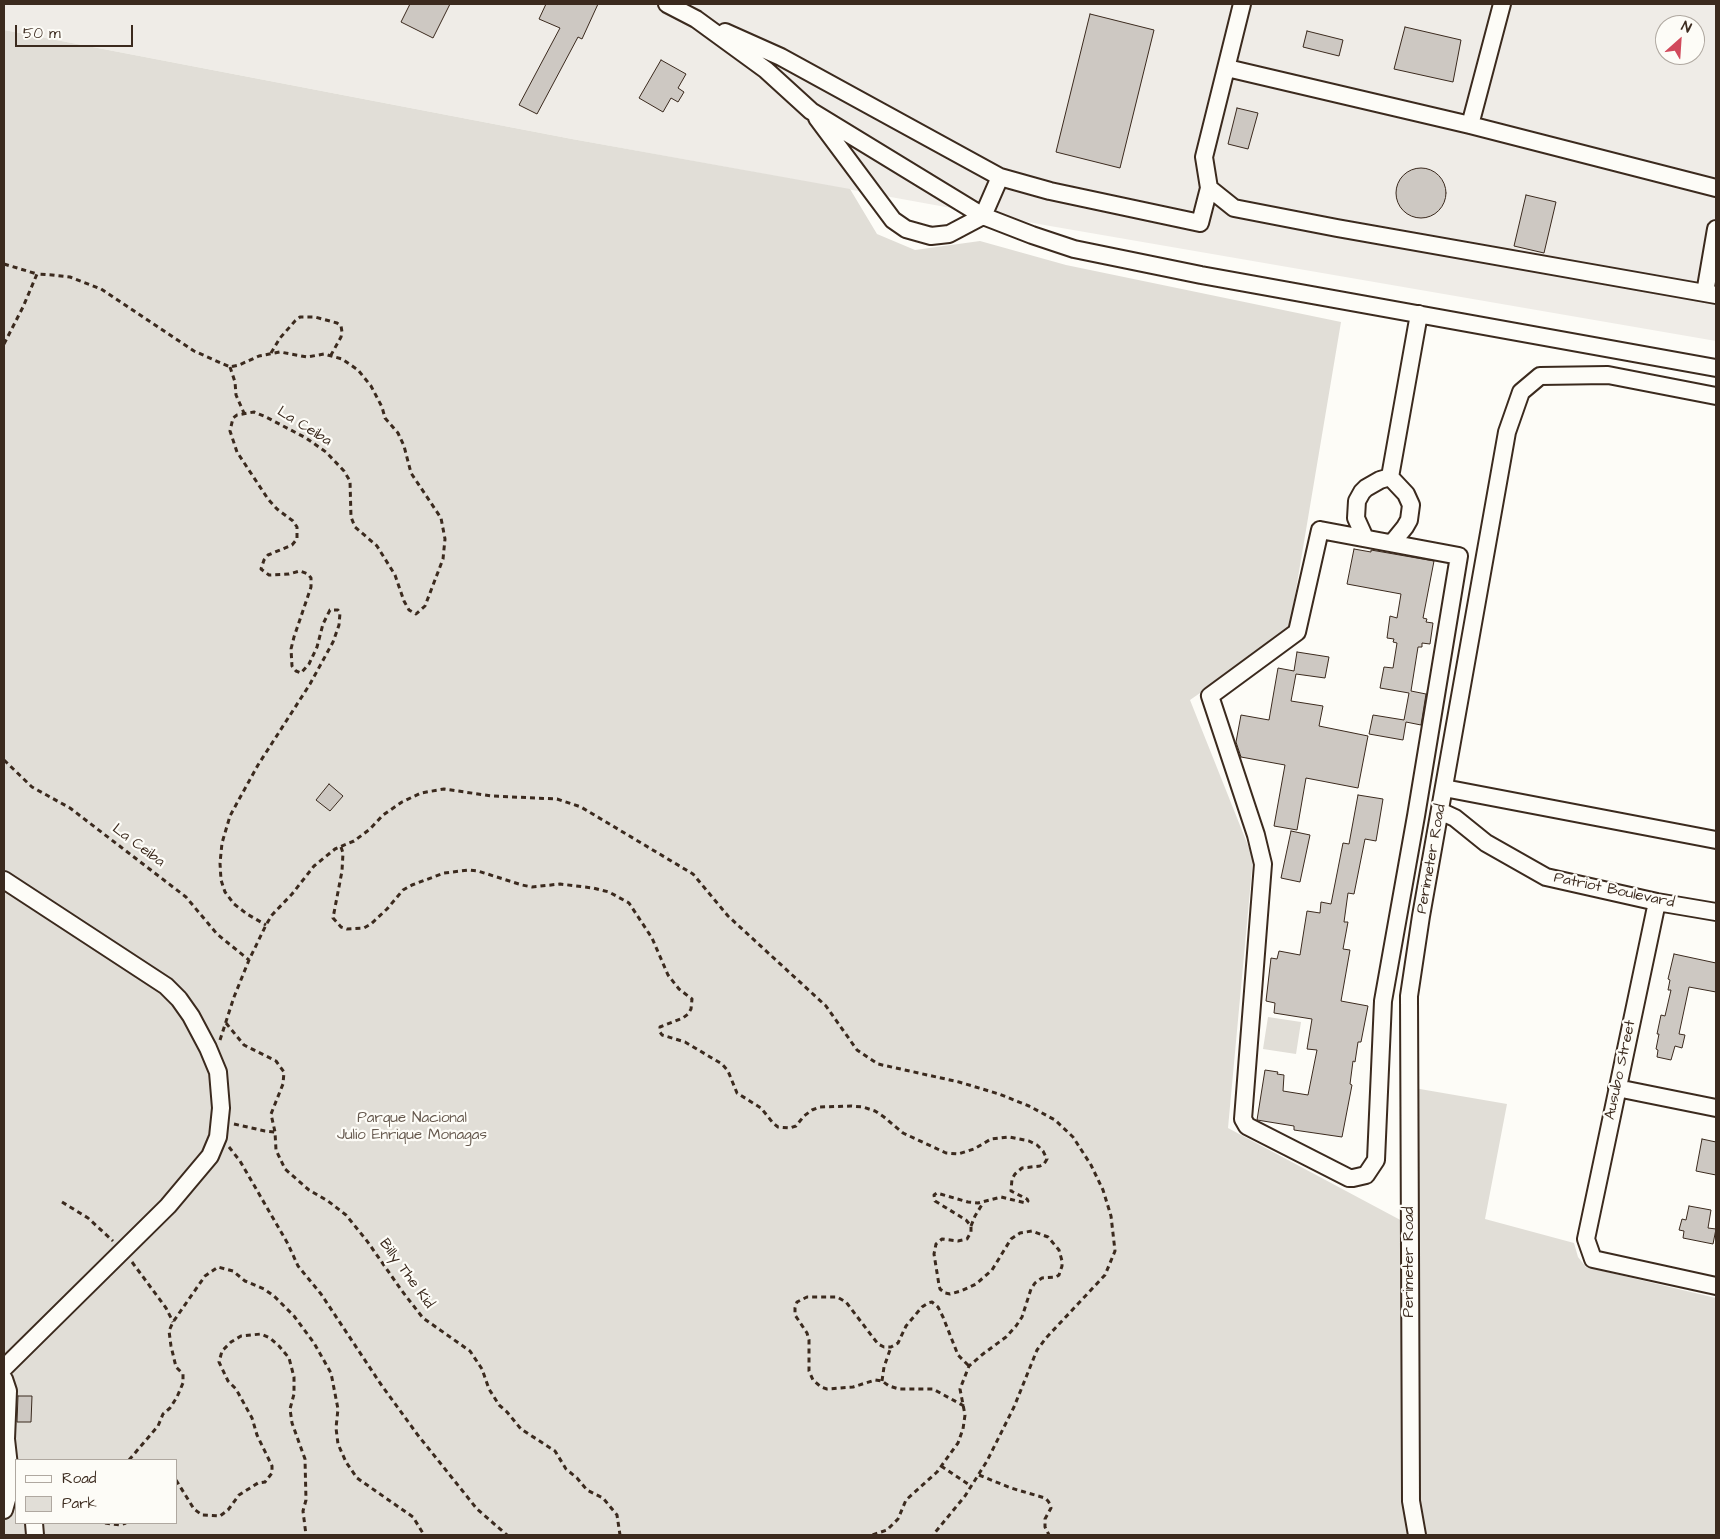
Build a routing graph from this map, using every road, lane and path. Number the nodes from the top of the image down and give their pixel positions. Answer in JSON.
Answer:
{"nodes":[{"id":1,"x":668,"y":4,"type":"edge"},
{"id":2,"x":1242,"y":4,"type":"edge"},
{"id":3,"x":1502,"y":4,"type":"edge"},
{"id":4,"x":696,"y":19,"type":"junction"},
{"id":5,"x":1227,"y":68,"type":"junction"},
{"id":6,"x":811,"y":111,"type":"junction"},
{"id":7,"x":1470,"y":125,"type":"junction"},
{"id":8,"x":1000,"y":177,"type":"junction"},
{"id":9,"x":1209,"y":188,"type":"junction"},
{"id":10,"x":1716,"y":188,"type":"edge"},
{"id":11,"x":983,"y":216,"type":"junction"},
{"id":12,"x":1716,"y":229,"type":"edge"},
{"id":13,"x":4,"y":264,"type":"edge"},
{"id":14,"x":38,"y":274,"type":"junction"},
{"id":15,"x":1710,"y":294,"type":"edge"},
{"id":16,"x":1419,"y":314,"type":"junction"},
{"id":17,"x":4,"y":344,"type":"edge"},
{"id":18,"x":271,"y":353,"type":"junction"},
{"id":19,"x":331,"y":355,"type":"junction"},
{"id":20,"x":230,"y":367,"type":"junction"},
{"id":21,"x":1716,"y":368,"type":"edge"},
{"id":22,"x":1716,"y":396,"type":"edge"},
{"id":23,"x":244,"y":413,"type":"junction"},
{"id":24,"x":1390,"y":477,"type":"junction"},
{"id":25,"x":1365,"y":538,"type":"junction"},
{"id":26,"x":1392,"y":543,"type":"junction"},
{"id":27,"x":4,"y":760,"type":"edge"},
{"id":28,"x":1444,"y":788,"type":"junction"},
{"id":29,"x":1440,"y":811,"type":"junction"},
{"id":30,"x":1716,"y":840,"type":"edge"},
{"id":31,"x":341,"y":847,"type":"junction"},
{"id":32,"x":4,"y":880,"type":"edge"},
{"id":33,"x":1657,"y":902,"type":"junction"},
{"id":34,"x":1716,"y":912,"type":"edge"},
{"id":35,"x":266,"y":925,"type":"junction"},
{"id":36,"x":249,"y":960,"type":"junction"},
{"id":37,"x":226,"y":1023,"type":"junction"},
{"id":38,"x":213,"y":1059,"type":"junction"},
{"id":39,"x":1617,"y":1088,"type":"junction"},
{"id":40,"x":1716,"y":1108,"type":"edge"},
{"id":41,"x":220,"y":1125,"type":"junction"},
{"id":42,"x":276,"y":1132,"type":"junction"},
{"id":43,"x":62,"y":1202,"type":"dead end"},
{"id":44,"x":984,"y":1203,"type":"junction"},
{"id":45,"x":971,"y":1226,"type":"junction"},
{"id":46,"x":123,"y":1250,"type":"junction"},
{"id":47,"x":1716,"y":1286,"type":"edge"},
{"id":48,"x":173,"y":1322,"type":"junction"},
{"id":49,"x":891,"y":1347,"type":"junction"},
{"id":50,"x":969,"y":1366,"type":"junction"},
{"id":51,"x":4,"y":1368,"type":"edge"},
{"id":52,"x":4,"y":1379,"type":"edge"},
{"id":53,"x":882,"y":1381,"type":"junction"},
{"id":54,"x":964,"y":1406,"type":"junction"},
{"id":55,"x":131,"y":1459,"type":"edge"},
{"id":56,"x":941,"y":1466,"type":"junction"},
{"id":57,"x":979,"y":1474,"type":"junction"},
{"id":58,"x":178,"y":1483,"type":"edge"},
{"id":59,"x":971,"y":1486,"type":"junction"},
{"id":60,"x":13,"y":1491,"type":"edge"},
{"id":61,"x":4,"y":1510,"type":"edge"},
{"id":62,"x":306,"y":1535,"type":"edge"},
{"id":63,"x":424,"y":1535,"type":"edge"},
{"id":64,"x":507,"y":1535,"type":"edge"},
{"id":65,"x":620,"y":1535,"type":"edge"},
{"id":66,"x":872,"y":1535,"type":"edge"},
{"id":67,"x":934,"y":1535,"type":"edge"},
{"id":68,"x":1049,"y":1535,"type":"edge"},
{"id":69,"x":1417,"y":1535,"type":"edge"}],
"edges":[{"from":1,"to":4,"type":"street"},
{"from":2,"to":5,"type":"street"},
{"from":3,"to":7,"type":"street"},
{"from":4,"to":6,"type":"street"},
{"from":4,"to":8,"type":"street"},
{"from":5,"to":7,"type":"street"},
{"from":5,"to":9,"type":"street"},
{"from":6,"to":11,"type":"street"},
{"from":6,"to":11,"type":"street"},
{"from":7,"to":10,"type":"street"},
{"from":8,"to":9,"type":"street"},
{"from":8,"to":11,"type":"street"},
{"from":9,"to":15,"type":"street"},
{"from":11,"to":16,"type":"street"},
{"from":12,"to":15,"type":"street"},
{"from":13,"to":14,"type":"path"},
{"from":14,"to":17,"type":"path"},
{"from":14,"to":20,"type":"path"},
{"from":16,"to":21,"type":"street"},
{"from":16,"to":24,"type":"street"},
{"from":18,"to":19,"type":"path"},
{"from":18,"to":19,"type":"path"},
{"from":18,"to":20,"type":"path"},
{"from":19,"to":23,"type":"path","name":"La Ceiba"},
{"from":20,"to":23,"type":"path"},
{"from":22,"to":28,"type":"street","name":"Perimeter Road"},
{"from":23,"to":35,"type":"path"},
{"from":24,"to":25,"type":"street"},
{"from":24,"to":26,"type":"street"},
{"from":25,"to":26,"type":"street"},
{"from":25,"to":26,"type":"street"},
{"from":27,"to":36,"type":"path","name":"La Ceiba"},
{"from":28,"to":29,"type":"street","name":"Perimeter Road"},
{"from":28,"to":30,"type":"street"},
{"from":29,"to":33,"type":"street","name":"Patriot Boulevard"},
{"from":29,"to":69,"type":"street","name":"Perimeter Road"},
{"from":31,"to":35,"type":"path"},
{"from":31,"to":44,"type":"path"},
{"from":31,"to":57,"type":"path"},
{"from":32,"to":38,"type":"street"},
{"from":33,"to":34,"type":"street","name":"Patriot Boulevard"},
{"from":33,"to":39,"type":"street","name":"Ausubo Street"},
{"from":35,"to":36,"type":"path"},
{"from":36,"to":37,"type":"path"},
{"from":37,"to":38,"type":"path"},
{"from":37,"to":42,"type":"path","name":"Billy The Kid"},
{"from":38,"to":41,"type":"street"},
{"from":39,"to":40,"type":"street"},
{"from":39,"to":47,"type":"street","name":"Ausubo Street"},
{"from":41,"to":42,"type":"path"},
{"from":41,"to":46,"type":"street"},
{"from":41,"to":64,"type":"path"},
{"from":42,"to":65,"type":"path","name":"Billy The Kid"},
{"from":43,"to":46,"type":"path"},
{"from":44,"to":45,"type":"path"},
{"from":44,"to":45,"type":"path"},
{"from":45,"to":50,"type":"path"},
{"from":46,"to":48,"type":"path"},
{"from":46,"to":51,"type":"street"},
{"from":48,"to":55,"type":"path"},
{"from":48,"to":63,"type":"path"},
{"from":49,"to":50,"type":"path"},
{"from":49,"to":53,"type":"path"},
{"from":49,"to":53,"type":"path"},
{"from":50,"to":54,"type":"path"},
{"from":52,"to":60,"type":"street"},
{"from":53,"to":54,"type":"path"},
{"from":54,"to":56,"type":"path"},
{"from":56,"to":59,"type":"path"},
{"from":56,"to":66,"type":"path"},
{"from":57,"to":59,"type":"path"},
{"from":57,"to":68,"type":"path"},
{"from":58,"to":62,"type":"path"},
{"from":59,"to":67,"type":"path"},
{"from":60,"to":61,"type":"street"}]}
